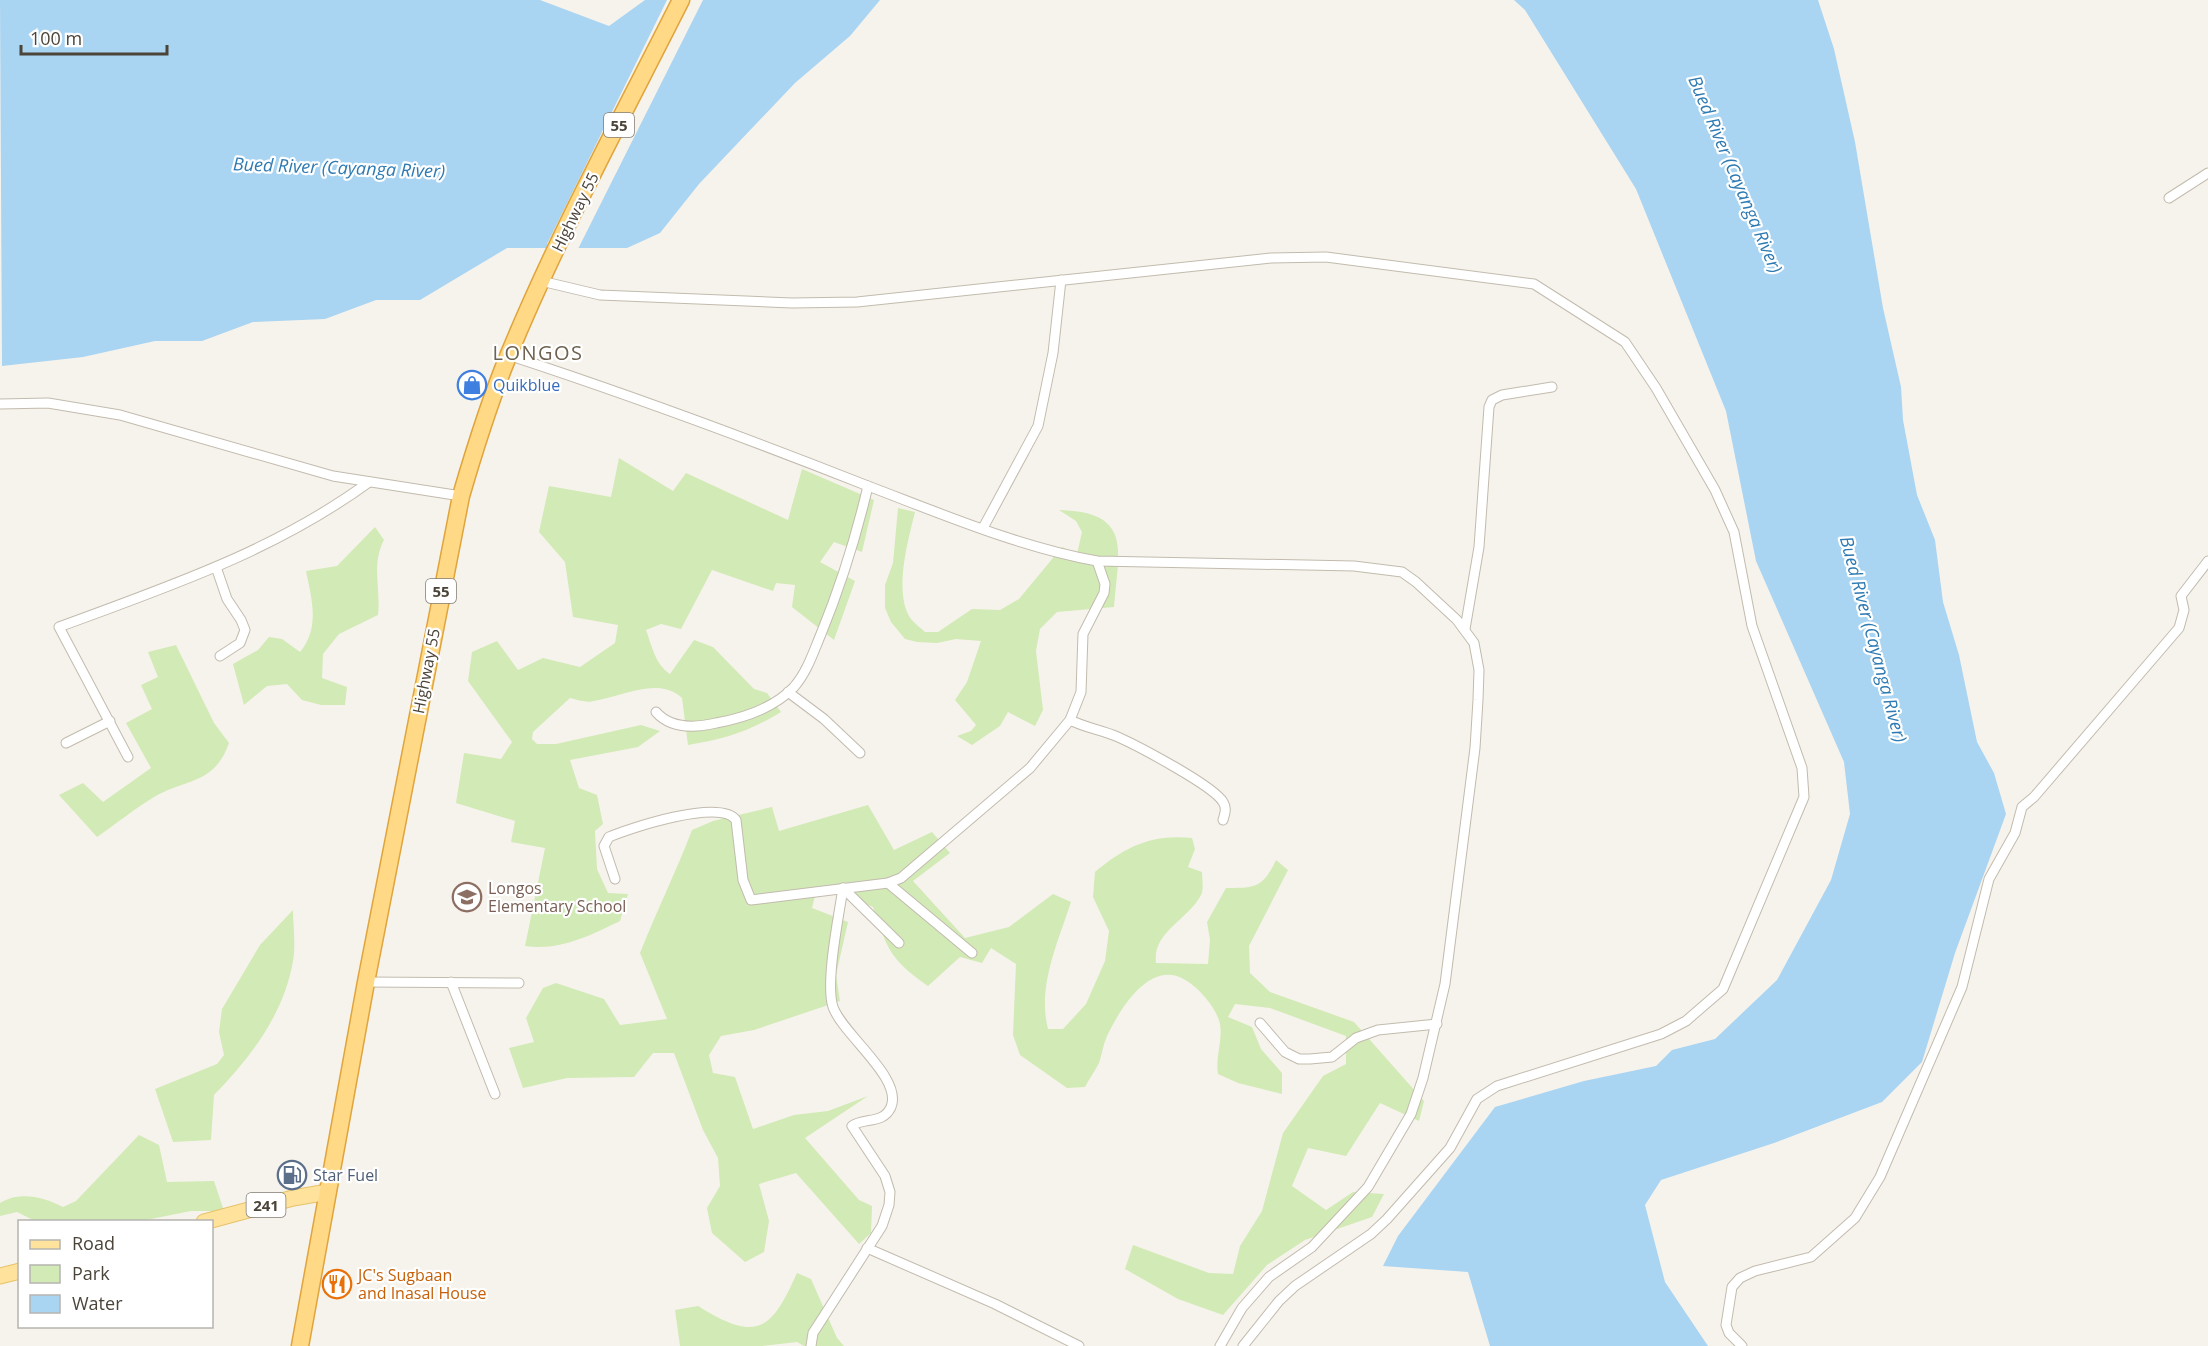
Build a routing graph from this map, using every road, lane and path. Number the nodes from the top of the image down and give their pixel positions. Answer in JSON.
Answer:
{"nodes":[{"id":1,"x":681,"y":0,"type":"edge"},
{"id":2,"x":2208,"y":173,"type":"edge"},
{"id":3,"x":2169,"y":198,"type":"dead end"},
{"id":4,"x":1061,"y":280,"type":"junction"},
{"id":5,"x":541,"y":281,"type":"junction"},
{"id":6,"x":508,"y":355,"type":"junction"},
{"id":7,"x":1552,"y":387,"type":"dead end"},
{"id":8,"x":0,"y":404,"type":"edge"},
{"id":9,"x":369,"y":482,"type":"junction"},
{"id":10,"x":868,"y":486,"type":"junction"},
{"id":11,"x":461,"y":496,"type":"junction"},
{"id":12,"x":983,"y":528,"type":"junction"},
{"id":13,"x":1097,"y":561,"type":"junction"},
{"id":14,"x":2208,"y":561,"type":"edge"},
{"id":15,"x":216,"y":567,"type":"junction"},
{"id":16,"x":1465,"y":629,"type":"junction"},
{"id":17,"x":220,"y":656,"type":"dead end"},
{"id":18,"x":788,"y":692,"type":"junction"},
{"id":19,"x":656,"y":712,"type":"dead end"},
{"id":20,"x":1070,"y":720,"type":"junction"},
{"id":21,"x":110,"y":721,"type":"junction"},
{"id":22,"x":66,"y":743,"type":"dead end"},
{"id":23,"x":860,"y":753,"type":"dead end"},
{"id":24,"x":128,"y":757,"type":"dead end"},
{"id":25,"x":1222,"y":819,"type":"dead end"},
{"id":26,"x":615,"y":879,"type":"dead end"},
{"id":27,"x":888,"y":883,"type":"junction"},
{"id":28,"x":843,"y":888,"type":"junction"},
{"id":29,"x":899,"y":943,"type":"dead end"},
{"id":30,"x":972,"y":953,"type":"dead end"},
{"id":31,"x":366,"y":982,"type":"junction"},
{"id":32,"x":451,"y":982,"type":"junction"},
{"id":33,"x":519,"y":983,"type":"dead end"},
{"id":34,"x":1260,"y":1023,"type":"dead end"},
{"id":35,"x":1437,"y":1024,"type":"junction"},
{"id":36,"x":495,"y":1094,"type":"dead end"},
{"id":37,"x":328,"y":1192,"type":"junction"},
{"id":38,"x":208,"y":1220,"type":"edge"},
{"id":39,"x":867,"y":1248,"type":"junction"},
{"id":40,"x":18,"y":1271,"type":"edge"},
{"id":41,"x":0,"y":1276,"type":"edge"},
{"id":42,"x":300,"y":1346,"type":"edge"},
{"id":43,"x":811,"y":1346,"type":"edge"},
{"id":44,"x":1079,"y":1346,"type":"edge"},
{"id":45,"x":1220,"y":1346,"type":"edge"},
{"id":46,"x":1243,"y":1346,"type":"edge"},
{"id":47,"x":1742,"y":1346,"type":"edge"}],
"edges":[{"from":1,"to":5,"type":"highway","name":"Highway 55","number":"55"},
{"from":2,"to":3,"type":"street"},
{"from":4,"to":5,"type":"street"},
{"from":4,"to":12,"type":"street"},
{"from":4,"to":46,"type":"street"},
{"from":5,"to":6,"type":"highway","name":"Highway 55","number":"55"},
{"from":6,"to":10,"type":"street"},
{"from":6,"to":11,"type":"highway","name":"Highway 55","number":"55"},
{"from":7,"to":16,"type":"street"},
{"from":8,"to":9,"type":"street"},
{"from":9,"to":11,"type":"street"},
{"from":9,"to":15,"type":"street"},
{"from":10,"to":12,"type":"street"},
{"from":10,"to":18,"type":"street"},
{"from":11,"to":31,"type":"highway","name":"Highway 55","number":"55"},
{"from":12,"to":13,"type":"street"},
{"from":13,"to":16,"type":"street"},
{"from":13,"to":20,"type":"street"},
{"from":14,"to":47,"type":"street"},
{"from":15,"to":17,"type":"street"},
{"from":15,"to":21,"type":"street"},
{"from":16,"to":35,"type":"street"},
{"from":18,"to":19,"type":"street"},
{"from":18,"to":23,"type":"street"},
{"from":20,"to":25,"type":"street"},
{"from":20,"to":27,"type":"street"},
{"from":21,"to":22,"type":"street"},
{"from":21,"to":24,"type":"street"},
{"from":26,"to":28,"type":"street"},
{"from":27,"to":28,"type":"street"},
{"from":27,"to":30,"type":"street"},
{"from":28,"to":29,"type":"street"},
{"from":28,"to":39,"type":"street"},
{"from":31,"to":32,"type":"street"},
{"from":31,"to":37,"type":"highway","name":"Highway 55","number":"55"},
{"from":32,"to":33,"type":"street"},
{"from":32,"to":36,"type":"street"},
{"from":34,"to":35,"type":"street"},
{"from":35,"to":45,"type":"street"},
{"from":37,"to":38,"type":"main road","number":"241"},
{"from":37,"to":42,"type":"highway","name":"Highway 55","number":"55"},
{"from":39,"to":43,"type":"street"},
{"from":39,"to":44,"type":"street"},
{"from":40,"to":41,"type":"main road"}]}
